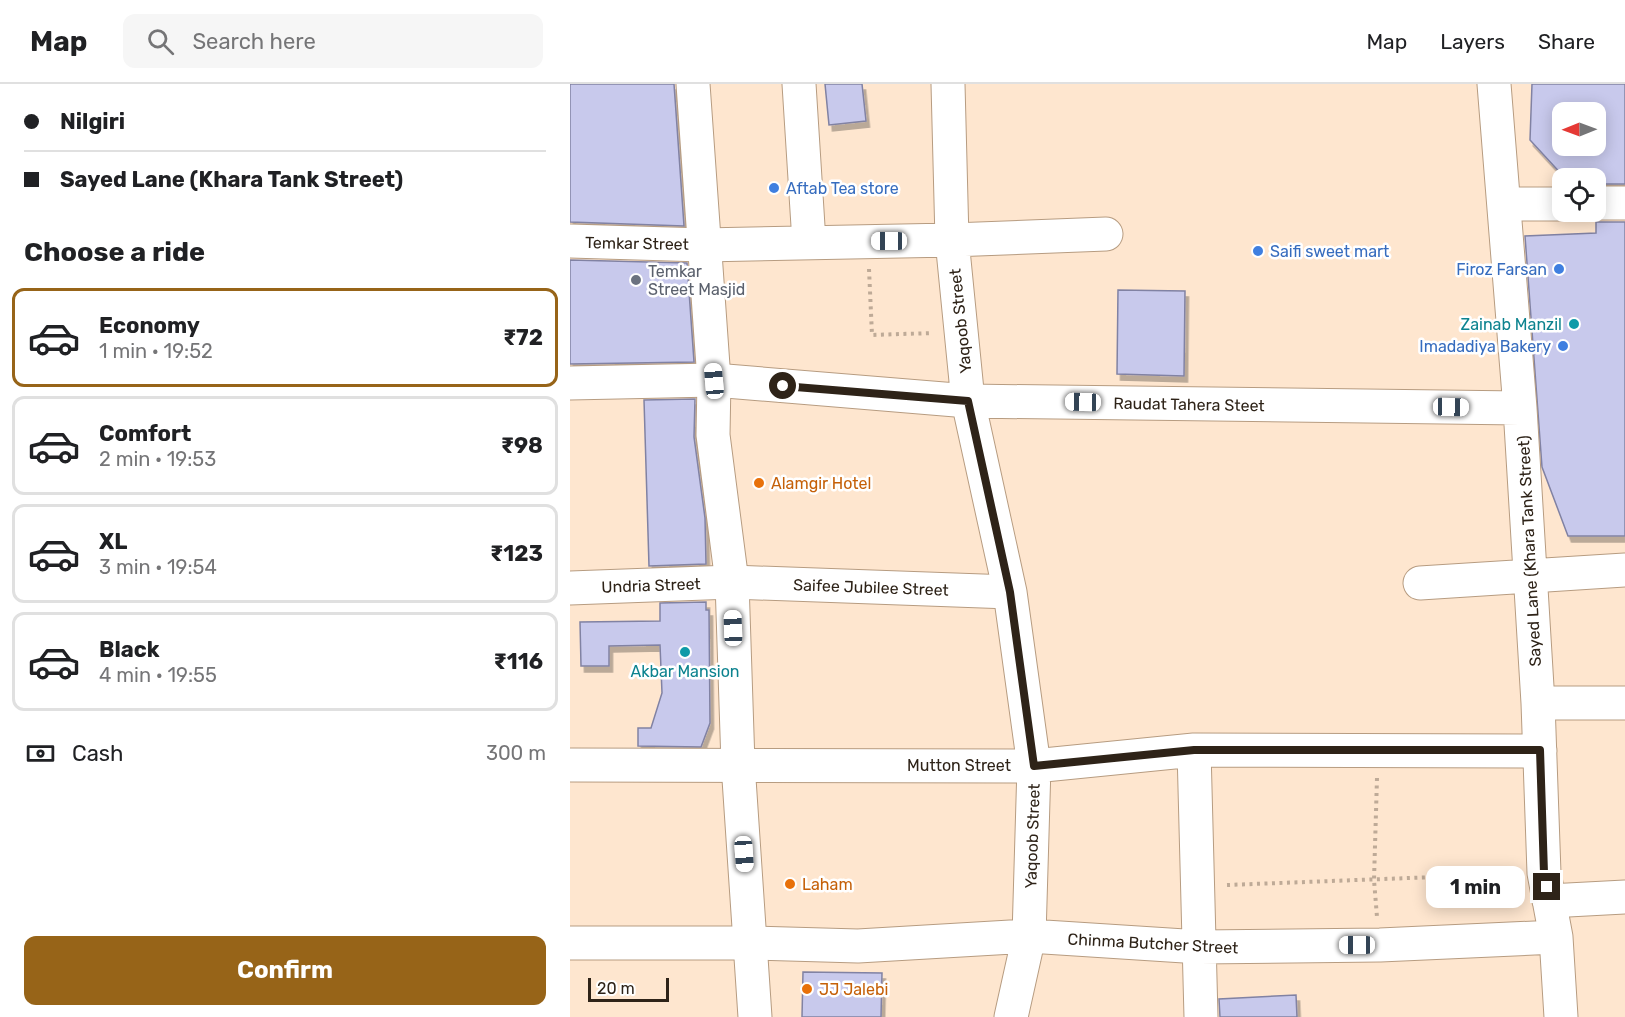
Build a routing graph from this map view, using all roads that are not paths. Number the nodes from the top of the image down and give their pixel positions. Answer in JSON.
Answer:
{"nodes":[{"id":1,"x":693,"y":84,"type":"edge"},
{"id":2,"x":799,"y":84,"type":"edge"},
{"id":3,"x":948,"y":84,"type":"edge"},
{"id":4,"x":1494,"y":84,"type":"edge"},
{"id":5,"x":1606,"y":203,"type":"edge"},
{"id":6,"x":1625,"y":203,"type":"edge"},
{"id":7,"x":1504,"y":204,"type":"junction"},
{"id":8,"x":1552,"y":204,"type":"edge"},
{"id":9,"x":1106,"y":234,"type":"dead end"},
{"id":10,"x":952,"y":240,"type":"junction"},
{"id":11,"x":570,"y":242,"type":"edge"},
{"id":12,"x":809,"y":242,"type":"junction"},
{"id":13,"x":703,"y":245,"type":"junction"},
{"id":14,"x":714,"y":381,"type":"junction"},
{"id":15,"x":570,"y":383,"type":"edge"},
{"id":16,"x":968,"y":401,"type":"junction"},
{"id":17,"x":1520,"y":408,"type":"junction"},
{"id":18,"x":1625,"y":570,"type":"edge"},
{"id":19,"x":1529,"y":574,"type":"junction"},
{"id":20,"x":732,"y":582,"type":"junction"},
{"id":21,"x":1420,"y":583,"type":"dead end"},
{"id":22,"x":570,"y":588,"type":"edge"},
{"id":23,"x":1010,"y":592,"type":"junction"},
{"id":24,"x":1625,"y":702,"type":"edge"},
{"id":25,"x":1538,"y":703,"type":"junction"},
{"id":26,"x":1194,"y":750,"type":"junction"},
{"id":27,"x":1540,"y":750,"type":"junction"},
{"id":28,"x":738,"y":764,"type":"junction"},
{"id":29,"x":570,"y":765,"type":"edge"},
{"id":30,"x":1034,"y":766,"type":"junction"},
{"id":31,"x":1547,"y":887,"type":"junction"},
{"id":32,"x":1625,"y":897,"type":"edge"},
{"id":33,"x":1029,"y":936,"type":"junction"},
{"id":34,"x":1556,"y":937,"type":"junction"},
{"id":35,"x":570,"y":943,"type":"edge"},
{"id":36,"x":750,"y":943,"type":"junction"},
{"id":37,"x":1200,"y":947,"type":"junction"},
{"id":38,"x":755,"y":1017,"type":"edge"},
{"id":39,"x":1011,"y":1017,"type":"edge"},
{"id":40,"x":1201,"y":1017,"type":"edge"},
{"id":41,"x":1561,"y":1017,"type":"edge"}],
"edges":[{"from":1,"to":13,"type":"street"},
{"from":2,"to":12,"type":"street"},
{"from":3,"to":10,"type":"street","name":"Yaqoob Street"},
{"from":4,"to":7,"type":"street","name":"Sayed Lane (Khara Tank Street)"},
{"from":5,"to":6,"type":"street"},
{"from":7,"to":8,"type":"street"},
{"from":7,"to":17,"type":"street","name":"Sayed Lane (Khara Tank Street)"},
{"from":9,"to":10,"type":"street","name":"Temkar Street"},
{"from":10,"to":12,"type":"street","name":"Temkar Street"},
{"from":10,"to":16,"type":"street","name":"Yaqoob Street"},
{"from":11,"to":13,"type":"street","name":"Temkar Street"},
{"from":12,"to":13,"type":"street","name":"Temkar Street"},
{"from":13,"to":14,"type":"street"},
{"from":14,"to":15,"type":"street","name":"Raudat Tahera Steet"},
{"from":14,"to":16,"type":"street","name":"Raudat Tahera Steet"},
{"from":14,"to":20,"type":"street"},
{"from":16,"to":17,"type":"street","name":"Raudat Tahera Steet"},
{"from":16,"to":23,"type":"street","name":"Yaqoob Street"},
{"from":17,"to":19,"type":"street","name":"Sayed Lane (Khara Tank Street)"},
{"from":18,"to":19,"type":"street"},
{"from":19,"to":21,"type":"street"},
{"from":19,"to":25,"type":"street","name":"Sayed Lane (Khara Tank Street)"},
{"from":20,"to":22,"type":"street","name":"Undria Street"},
{"from":20,"to":23,"type":"street","name":"Saifee Jubilee Street"},
{"from":20,"to":28,"type":"street"},
{"from":23,"to":30,"type":"street","name":"Yaqoob Street"},
{"from":24,"to":25,"type":"street"},
{"from":25,"to":27,"type":"street","name":"Sayed Lane (Khara Tank Street)"},
{"from":26,"to":27,"type":"street","name":"Mutton Street"},
{"from":26,"to":30,"type":"street","name":"Mutton Street"},
{"from":26,"to":37,"type":"street"},
{"from":27,"to":31,"type":"street","name":"Sayed Lane (Khara Tank Street)"},
{"from":28,"to":29,"type":"street","name":"Mutton Street"},
{"from":28,"to":30,"type":"street","name":"Mutton Street"},
{"from":28,"to":36,"type":"street"},
{"from":30,"to":33,"type":"street","name":"Yaqoob Street"},
{"from":31,"to":32,"type":"street"},
{"from":31,"to":34,"type":"street","name":"Sayed Lane (Khara Tank Street)"},
{"from":33,"to":36,"type":"street","name":"Chinma Butcher Street"},
{"from":33,"to":37,"type":"street","name":"Chinma Butcher Street"},
{"from":33,"to":39,"type":"street","name":"Yaqoob Street"},
{"from":34,"to":37,"type":"street","name":"Chinma Butcher Street"},
{"from":34,"to":41,"type":"street","name":"Sayed Lane (Khara Tank Street)"},
{"from":35,"to":36,"type":"street","name":"Chinma Butcher Street"},
{"from":36,"to":38,"type":"street"},
{"from":37,"to":40,"type":"street"}]}
